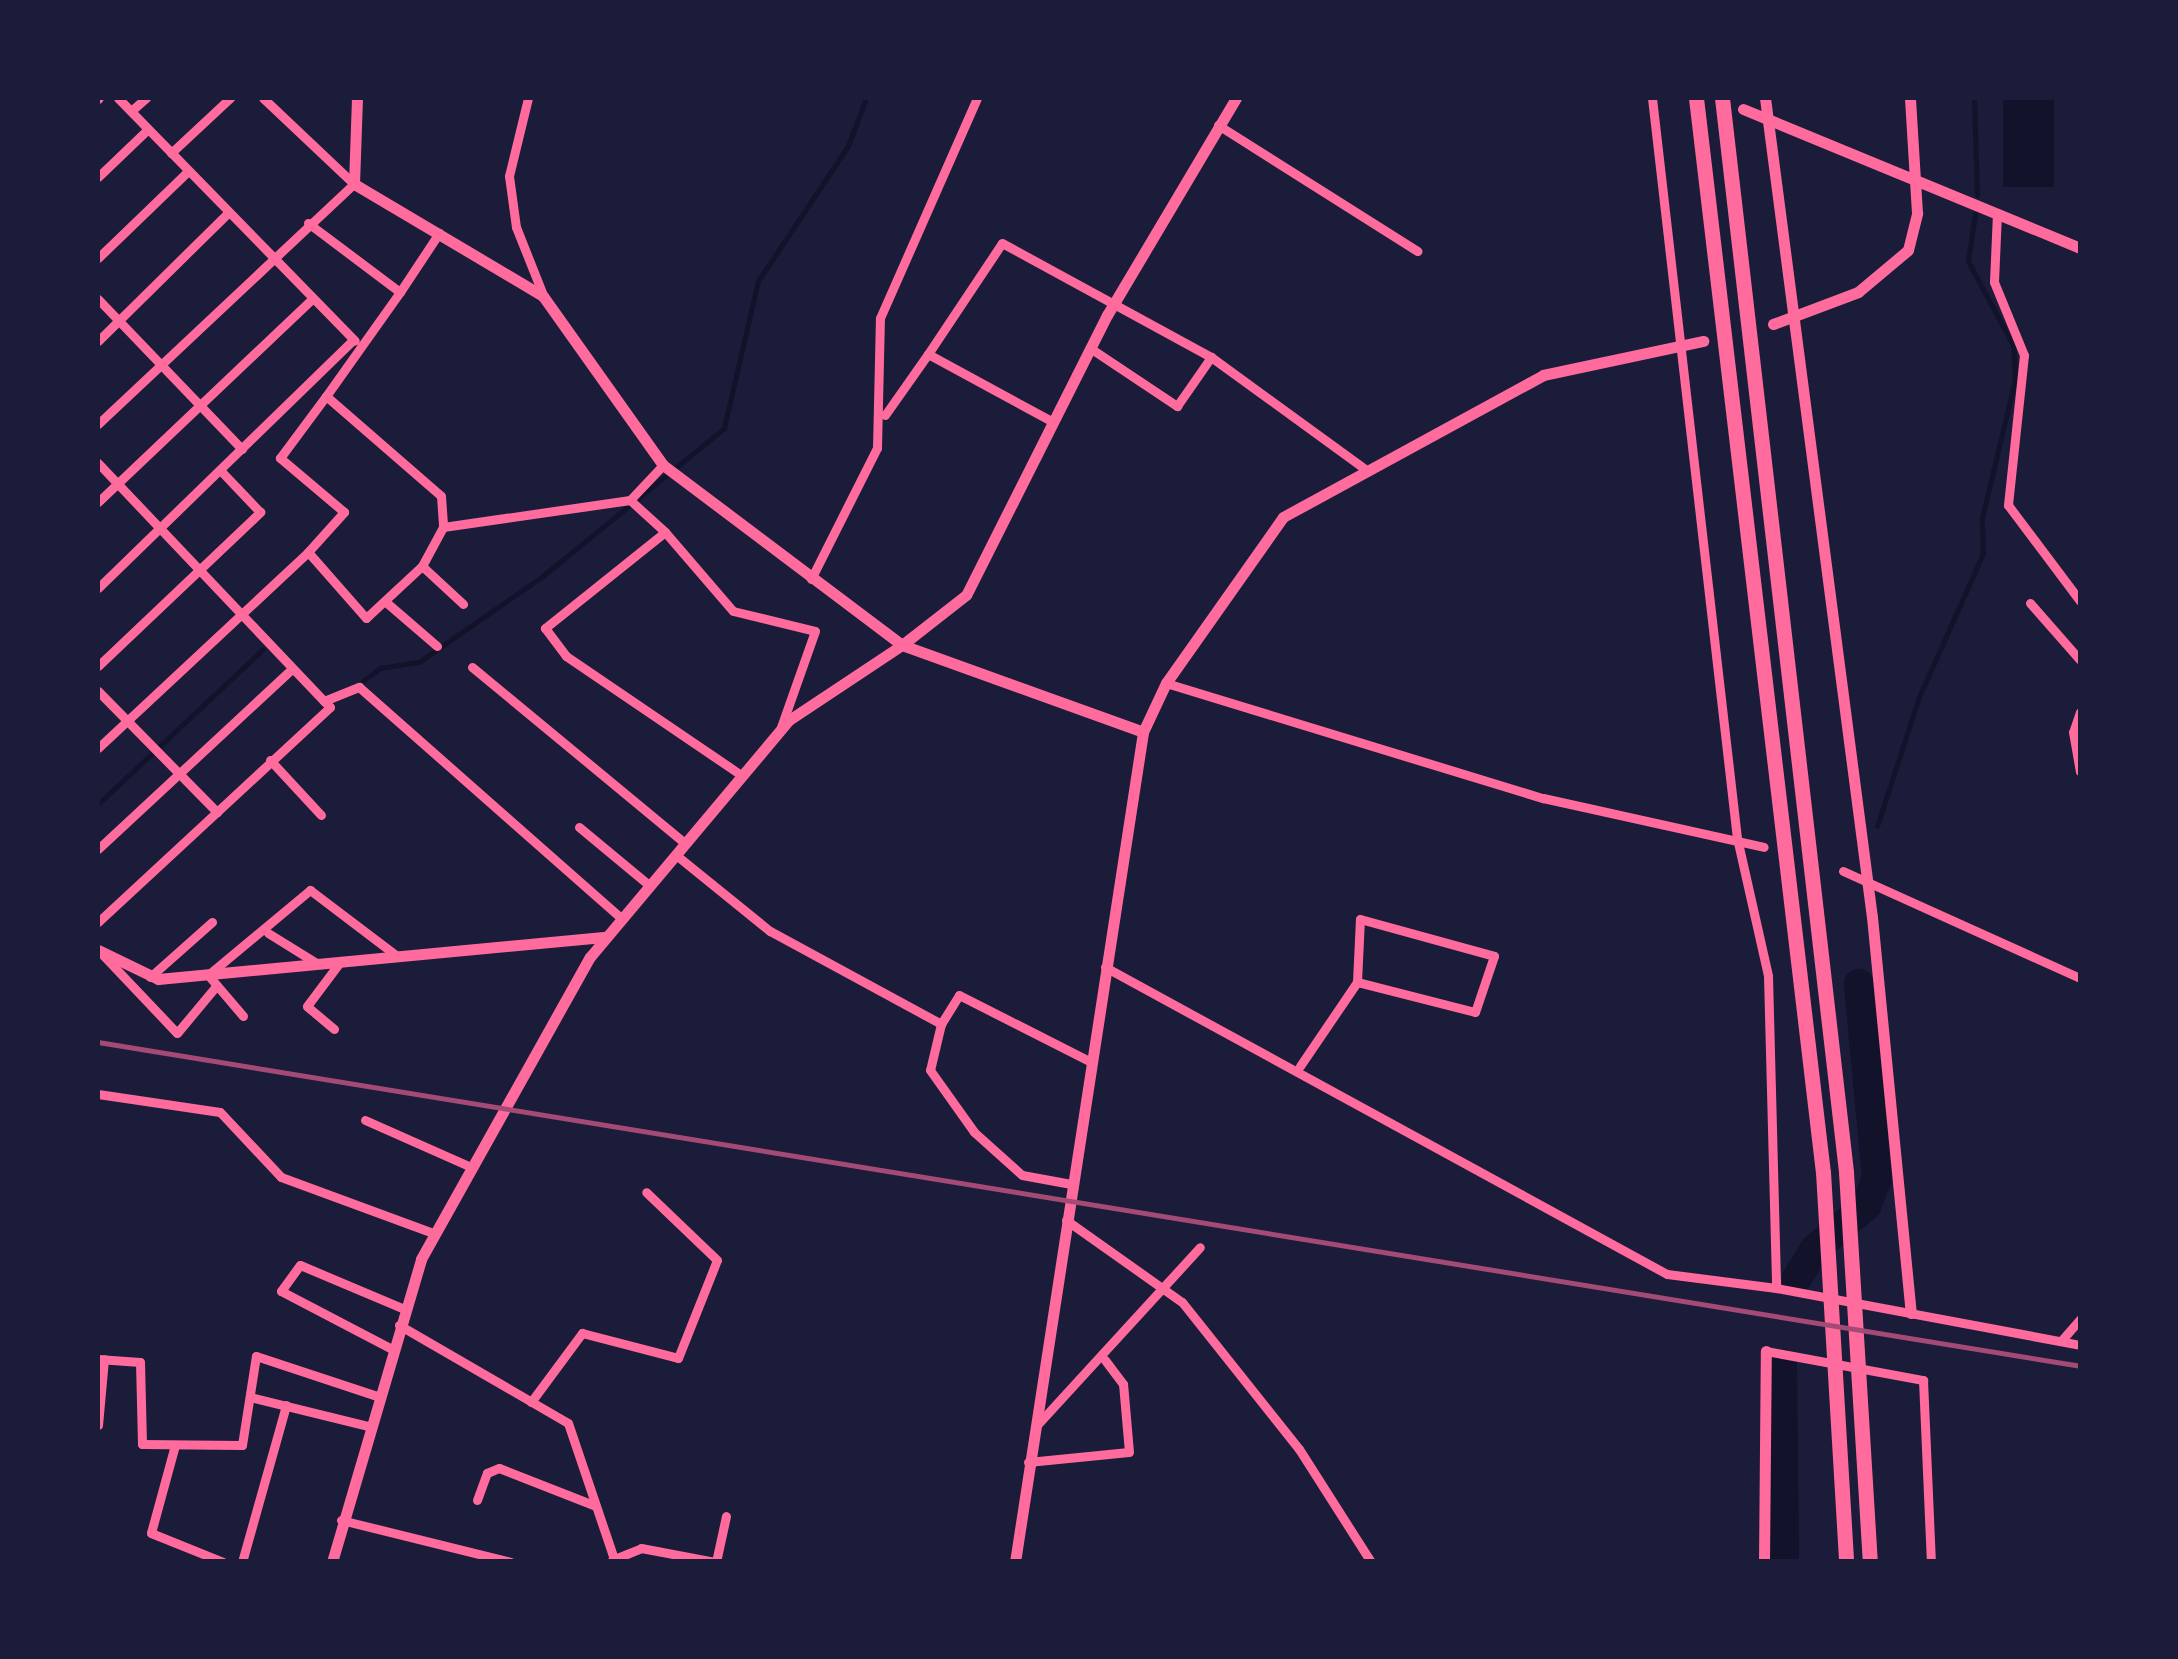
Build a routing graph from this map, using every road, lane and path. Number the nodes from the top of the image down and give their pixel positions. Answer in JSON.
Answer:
{"nodes":[{"id":1,"x":118,"y":98,"type":"edge"},
{"id":2,"x":146,"y":98,"type":"edge"},
{"id":3,"x":230,"y":98,"type":"edge"},
{"id":4,"x":263,"y":98,"type":"edge"},
{"id":5,"x":357,"y":98,"type":"edge"},
{"id":6,"x":528,"y":98,"type":"edge"},
{"id":7,"x":977,"y":98,"type":"edge"},
{"id":8,"x":1236,"y":98,"type":"edge"},
{"id":9,"x":1652,"y":98,"type":"edge"},
{"id":10,"x":1696,"y":98,"type":"edge"},
{"id":11,"x":1722,"y":98,"type":"edge"},
{"id":12,"x":1765,"y":98,"type":"edge"},
{"id":13,"x":1910,"y":98,"type":"edge"},
{"id":14,"x":1743,"y":109,"type":"dead end"},
{"id":15,"x":131,"y":111,"type":"junction"},
{"id":16,"x":1767,"y":119,"type":"junction"},
{"id":17,"x":1218,"y":126,"type":"junction"},
{"id":18,"x":148,"y":128,"type":"junction"},
{"id":19,"x":172,"y":153,"type":"junction"},
{"id":20,"x":188,"y":171,"type":"junction"},
{"id":21,"x":98,"y":177,"type":"edge"},
{"id":22,"x":1916,"y":180,"type":"junction"},
{"id":23,"x":354,"y":184,"type":"junction"},
{"id":24,"x":228,"y":213,"type":"junction"},
{"id":25,"x":1997,"y":213,"type":"junction"},
{"id":26,"x":308,"y":223,"type":"junction"},
{"id":27,"x":439,"y":233,"type":"junction"},
{"id":28,"x":2080,"y":248,"type":"edge"},
{"id":29,"x":1417,"y":251,"type":"dead end"},
{"id":30,"x":272,"y":257,"type":"junction"},
{"id":31,"x":98,"y":258,"type":"edge"},
{"id":32,"x":400,"y":292,"type":"junction"},
{"id":33,"x":543,"y":296,"type":"junction"},
{"id":34,"x":98,"y":299,"type":"edge"},
{"id":35,"x":312,"y":299,"type":"junction"},
{"id":36,"x":1116,"y":299,"type":"junction"},
{"id":37,"x":1793,"y":318,"type":"junction"},
{"id":38,"x":119,"y":320,"type":"junction"},
{"id":39,"x":1773,"y":324,"type":"dead end"},
{"id":40,"x":98,"y":341,"type":"edge"},
{"id":41,"x":1703,"y":341,"type":"dead end"},
{"id":42,"x":357,"y":343,"type":"junction"},
{"id":43,"x":1675,"y":344,"type":"junction"},
{"id":44,"x":1090,"y":348,"type":"junction"},
{"id":45,"x":928,"y":354,"type":"junction"},
{"id":46,"x":1210,"y":357,"type":"junction"},
{"id":47,"x":162,"y":363,"type":"junction"},
{"id":48,"x":326,"y":396,"type":"junction"},
{"id":49,"x":201,"y":406,"type":"junction"},
{"id":50,"x":885,"y":415,"type":"junction"},
{"id":51,"x":1054,"y":422,"type":"junction"},
{"id":52,"x":98,"y":424,"type":"edge"},
{"id":53,"x":242,"y":449,"type":"junction"},
{"id":54,"x":98,"y":463,"type":"edge"},
{"id":55,"x":662,"y":465,"type":"junction"},
{"id":56,"x":220,"y":470,"type":"junction"},
{"id":57,"x":1368,"y":471,"type":"junction"},
{"id":58,"x":117,"y":483,"type":"junction"},
{"id":59,"x":630,"y":500,"type":"junction"},
{"id":60,"x":98,"y":502,"type":"edge"},
{"id":61,"x":159,"y":527,"type":"junction"},
{"id":62,"x":443,"y":527,"type":"junction"},
{"id":63,"x":665,"y":532,"type":"junction"},
{"id":64,"x":308,"y":552,"type":"junction"},
{"id":65,"x":422,"y":566,"type":"junction"},
{"id":66,"x":199,"y":568,"type":"junction"},
{"id":67,"x":811,"y":578,"type":"junction"},
{"id":68,"x":98,"y":588,"type":"edge"},
{"id":69,"x":2080,"y":601,"type":"edge"},
{"id":70,"x":386,"y":603,"type":"junction"},
{"id":71,"x":2030,"y":603,"type":"dead end"},
{"id":72,"x":464,"y":604,"type":"dead end"},
{"id":73,"x":240,"y":613,"type":"junction"},
{"id":74,"x":437,"y":646,"type":"dead end"},
{"id":75,"x":902,"y":646,"type":"junction"},
{"id":76,"x":2080,"y":660,"type":"edge"},
{"id":77,"x":98,"y":666,"type":"edge"},
{"id":78,"x":472,"y":666,"type":"dead end"},
{"id":79,"x":292,"y":669,"type":"junction"},
{"id":80,"x":1166,"y":683,"type":"junction"},
{"id":81,"x":98,"y":692,"type":"edge"},
{"id":82,"x":324,"y":701,"type":"junction"},
{"id":83,"x":2080,"y":712,"type":"edge"},
{"id":84,"x":127,"y":720,"type":"junction"},
{"id":85,"x":780,"y":730,"type":"junction"},
{"id":86,"x":1143,"y":732,"type":"junction"},
{"id":87,"x":98,"y":748,"type":"edge"},
{"id":88,"x":270,"y":760,"type":"junction"},
{"id":89,"x":2080,"y":770,"type":"edge"},
{"id":90,"x":737,"y":772,"type":"junction"},
{"id":91,"x":179,"y":774,"type":"junction"},
{"id":92,"x":216,"y":812,"type":"junction"},
{"id":93,"x":321,"y":815,"type":"dead end"},
{"id":94,"x":579,"y":826,"type":"dead end"},
{"id":95,"x":1737,"y":838,"type":"junction"},
{"id":96,"x":685,"y":843,"type":"junction"},
{"id":97,"x":1764,"y":846,"type":"dead end"},
{"id":98,"x":98,"y":848,"type":"edge"},
{"id":99,"x":676,"y":855,"type":"junction"},
{"id":100,"x":1843,"y":871,"type":"dead end"},
{"id":101,"x":1866,"y":879,"type":"junction"},
{"id":102,"x":650,"y":886,"type":"junction"},
{"id":103,"x":622,"y":920,"type":"junction"},
{"id":104,"x":98,"y":922,"type":"edge"},
{"id":105,"x":212,"y":922,"type":"dead end"},
{"id":106,"x":268,"y":933,"type":"junction"},
{"id":107,"x":606,"y":937,"type":"junction"},
{"id":108,"x":98,"y":950,"type":"edge"},
{"id":109,"x":397,"y":956,"type":"junction"},
{"id":110,"x":340,"y":962,"type":"junction"},
{"id":111,"x":318,"y":964,"type":"junction"},
{"id":112,"x":1105,"y":967,"type":"junction"},
{"id":113,"x":148,"y":978,"type":"junction"},
{"id":114,"x":2080,"y":978,"type":"edge"},
{"id":115,"x":212,"y":980,"type":"junction"},
{"id":116,"x":1356,"y":982,"type":"junction"},
{"id":117,"x":244,"y":1016,"type":"dead end"},
{"id":118,"x":941,"y":1024,"type":"junction"},
{"id":119,"x":334,"y":1029,"type":"dead end"},
{"id":120,"x":1089,"y":1061,"type":"junction"},
{"id":121,"x":1300,"y":1066,"type":"junction"},
{"id":122,"x":98,"y":1094,"type":"edge"},
{"id":123,"x":365,"y":1120,"type":"dead end"},
{"id":124,"x":471,"y":1167,"type":"junction"},
{"id":125,"x":1070,"y":1184,"type":"junction"},
{"id":126,"x":646,"y":1192,"type":"dead end"},
{"id":127,"x":1066,"y":1220,"type":"junction"},
{"id":128,"x":433,"y":1234,"type":"junction"},
{"id":129,"x":1200,"y":1247,"type":"dead end"},
{"id":130,"x":1776,"y":1288,"type":"junction"},
{"id":131,"x":1164,"y":1289,"type":"junction"},
{"id":132,"x":402,"y":1308,"type":"junction"},
{"id":133,"x":1911,"y":1314,"type":"junction"},
{"id":134,"x":2080,"y":1319,"type":"edge"},
{"id":135,"x":397,"y":1324,"type":"junction"},
{"id":136,"x":2061,"y":1341,"type":"junction"},
{"id":137,"x":2080,"y":1344,"type":"edge"},
{"id":138,"x":390,"y":1348,"type":"junction"},
{"id":139,"x":1766,"y":1351,"type":"joint"},
{"id":140,"x":101,"y":1359,"type":"edge"},
{"id":141,"x":1105,"y":1360,"type":"junction"},
{"id":142,"x":377,"y":1396,"type":"junction"},
{"id":143,"x":250,"y":1397,"type":"junction"},
{"id":144,"x":531,"y":1402,"type":"junction"},
{"id":145,"x":286,"y":1405,"type":"junction"},
{"id":146,"x":98,"y":1425,"type":"edge"},
{"id":147,"x":368,"y":1426,"type":"junction"},
{"id":148,"x":1034,"y":1428,"type":"junction"},
{"id":149,"x":175,"y":1445,"type":"junction"},
{"id":150,"x":1028,"y":1462,"type":"junction"},
{"id":151,"x":476,"y":1500,"type":"dead end"},
{"id":152,"x":596,"y":1506,"type":"junction"},
{"id":153,"x":726,"y":1516,"type":"dead end"},
{"id":154,"x":341,"y":1520,"type":"junction"},
{"id":155,"x":613,"y":1560,"type":"edge"},
{"id":156,"x":223,"y":1562,"type":"edge"},
{"id":157,"x":242,"y":1562,"type":"edge"},
{"id":158,"x":332,"y":1562,"type":"edge"},
{"id":159,"x":511,"y":1562,"type":"edge"},
{"id":160,"x":716,"y":1562,"type":"edge"},
{"id":161,"x":1015,"y":1562,"type":"edge"},
{"id":162,"x":1370,"y":1562,"type":"edge"},
{"id":163,"x":1764,"y":1562,"type":"edge"},
{"id":164,"x":1846,"y":1562,"type":"edge"},
{"id":165,"x":1870,"y":1562,"type":"edge"},
{"id":166,"x":1932,"y":1562,"type":"edge"}],
"edges":[{"from":1,"to":15,"type":"street"},
{"from":2,"to":15,"type":"street"},
{"from":3,"to":19,"type":"street"},
{"from":4,"to":23,"type":"street"},
{"from":5,"to":23,"type":"street"},
{"from":6,"to":33,"type":"street"},
{"from":7,"to":50,"type":"street"},
{"from":8,"to":17,"type":"street"},
{"from":9,"to":43,"type":"street"},
{"from":10,"to":164,"type":"highway"},
{"from":11,"to":165,"type":"highway"},
{"from":12,"to":16,"type":"street"},
{"from":13,"to":22,"type":"street"},
{"from":14,"to":16,"type":"street"},
{"from":15,"to":18,"type":"street"},
{"from":16,"to":22,"type":"street"},
{"from":16,"to":37,"type":"street"},
{"from":17,"to":29,"type":"street"},
{"from":17,"to":36,"type":"street"},
{"from":18,"to":19,"type":"street"},
{"from":18,"to":21,"type":"street"},
{"from":19,"to":20,"type":"street"},
{"from":20,"to":24,"type":"street"},
{"from":20,"to":31,"type":"street"},
{"from":22,"to":25,"type":"street"},
{"from":22,"to":37,"type":"street"},
{"from":23,"to":26,"type":"street"},
{"from":23,"to":27,"type":"street"},
{"from":24,"to":30,"type":"street"},
{"from":24,"to":38,"type":"street"},
{"from":25,"to":28,"type":"street"},
{"from":25,"to":69,"type":"street"},
{"from":26,"to":30,"type":"street"},
{"from":26,"to":32,"type":"street"},
{"from":27,"to":32,"type":"street"},
{"from":27,"to":33,"type":"street"},
{"from":30,"to":35,"type":"street"},
{"from":30,"to":47,"type":"street"},
{"from":32,"to":42,"type":"street"},
{"from":33,"to":55,"type":"street"},
{"from":34,"to":38,"type":"street"},
{"from":35,"to":42,"type":"street"},
{"from":35,"to":49,"type":"street"},
{"from":36,"to":44,"type":"street"},
{"from":36,"to":45,"type":"street"},
{"from":36,"to":46,"type":"street"},
{"from":37,"to":39,"type":"street"},
{"from":37,"to":101,"type":"street"},
{"from":38,"to":40,"type":"street"},
{"from":38,"to":47,"type":"street"},
{"from":41,"to":43,"type":"street"},
{"from":42,"to":48,"type":"street"},
{"from":42,"to":53,"type":"street"},
{"from":43,"to":57,"type":"street"},
{"from":43,"to":95,"type":"street"},
{"from":44,"to":46,"type":"street"},
{"from":44,"to":51,"type":"street"},
{"from":45,"to":50,"type":"street"},
{"from":45,"to":51,"type":"street"},
{"from":46,"to":57,"type":"street"},
{"from":47,"to":49,"type":"street"},
{"from":47,"to":52,"type":"street"},
{"from":48,"to":62,"type":"street"},
{"from":48,"to":64,"type":"street"},
{"from":49,"to":53,"type":"street"},
{"from":49,"to":58,"type":"street"},
{"from":50,"to":67,"type":"street"},
{"from":51,"to":75,"type":"street"},
{"from":53,"to":56,"type":"street"},
{"from":54,"to":58,"type":"street"},
{"from":55,"to":59,"type":"street"},
{"from":55,"to":67,"type":"street"},
{"from":56,"to":61,"type":"street"},
{"from":56,"to":66,"type":"street"},
{"from":57,"to":80,"type":"street"},
{"from":58,"to":60,"type":"street"},
{"from":58,"to":61,"type":"street"},
{"from":59,"to":62,"type":"street"},
{"from":59,"to":63,"type":"street"},
{"from":61,"to":66,"type":"street"},
{"from":61,"to":68,"type":"street"},
{"from":62,"to":65,"type":"street"},
{"from":63,"to":85,"type":"street"},
{"from":63,"to":90,"type":"street"},
{"from":64,"to":70,"type":"street"},
{"from":64,"to":73,"type":"street"},
{"from":65,"to":70,"type":"street"},
{"from":65,"to":72,"type":"street"},
{"from":66,"to":73,"type":"street"},
{"from":66,"to":77,"type":"street"},
{"from":67,"to":75,"type":"street"},
{"from":70,"to":74,"type":"street"},
{"from":71,"to":76,"type":"street"},
{"from":73,"to":79,"type":"street"},
{"from":73,"to":84,"type":"street"},
{"from":75,"to":85,"type":"street"},
{"from":75,"to":86,"type":"street"},
{"from":78,"to":96,"type":"street"},
{"from":79,"to":82,"type":"street"},
{"from":79,"to":91,"type":"street"},
{"from":80,"to":86,"type":"street"},
{"from":80,"to":95,"type":"street"},
{"from":81,"to":84,"type":"street"},
{"from":82,"to":88,"type":"street"},
{"from":82,"to":103,"type":"street"},
{"from":83,"to":89,"type":"street"},
{"from":84,"to":87,"type":"street"},
{"from":84,"to":91,"type":"street"},
{"from":85,"to":90,"type":"street"},
{"from":86,"to":112,"type":"street"},
{"from":88,"to":92,"type":"street"},
{"from":88,"to":93,"type":"street"},
{"from":90,"to":96,"type":"street"},
{"from":91,"to":92,"type":"street"},
{"from":91,"to":98,"type":"street"},
{"from":92,"to":104,"type":"street"},
{"from":94,"to":102,"type":"street"},
{"from":95,"to":97,"type":"street"},
{"from":95,"to":130,"type":"street"},
{"from":96,"to":99,"type":"street"},
{"from":99,"to":102,"type":"street"},
{"from":99,"to":118,"type":"street"},
{"from":100,"to":101,"type":"street"},
{"from":101,"to":114,"type":"street"},
{"from":101,"to":133,"type":"street"},
{"from":102,"to":103,"type":"street"},
{"from":103,"to":107,"type":"street"},
{"from":105,"to":113,"type":"street"},
{"from":106,"to":109,"type":"street"},
{"from":106,"to":111,"type":"street"},
{"from":106,"to":115,"type":"street"},
{"from":107,"to":109,"type":"street"},
{"from":107,"to":124,"type":"street"},
{"from":108,"to":113,"type":"street"},
{"from":108,"to":115,"type":"street"},
{"from":109,"to":110,"type":"street"},
{"from":110,"to":111,"type":"street"},
{"from":110,"to":119,"type":"street"},
{"from":111,"to":115,"type":"street"},
{"from":112,"to":120,"type":"street"},
{"from":112,"to":121,"type":"street"},
{"from":113,"to":115,"type":"street"},
{"from":115,"to":117,"type":"street"},
{"from":116,"to":116,"type":"street"},
{"from":116,"to":121,"type":"street"},
{"from":118,"to":120,"type":"street"},
{"from":118,"to":125,"type":"street"},
{"from":120,"to":125,"type":"street"},
{"from":121,"to":130,"type":"street"},
{"from":122,"to":128,"type":"street"},
{"from":123,"to":124,"type":"street"},
{"from":124,"to":128,"type":"street"},
{"from":125,"to":127,"type":"street"},
{"from":126,"to":144,"type":"street"},
{"from":127,"to":131,"type":"street"},
{"from":127,"to":148,"type":"street"},
{"from":128,"to":132,"type":"street"},
{"from":129,"to":131,"type":"street"},
{"from":130,"to":133,"type":"street"},
{"from":131,"to":141,"type":"street"},
{"from":131,"to":162,"type":"street"},
{"from":132,"to":135,"type":"street"},
{"from":132,"to":138,"type":"street"},
{"from":133,"to":136,"type":"street"},
{"from":134,"to":136,"type":"street"},
{"from":135,"to":138,"type":"street"},
{"from":135,"to":144,"type":"street"},
{"from":136,"to":137,"type":"street"},
{"from":138,"to":142,"type":"street"},
{"from":139,"to":163,"type":"street"},
{"from":139,"to":166,"type":"street"},
{"from":140,"to":146,"type":"street"},
{"from":140,"to":149,"type":"street"},
{"from":141,"to":148,"type":"street"},
{"from":141,"to":150,"type":"street"},
{"from":142,"to":143,"type":"street"},
{"from":142,"to":147,"type":"street"},
{"from":143,"to":145,"type":"street"},
{"from":143,"to":149,"type":"street"},
{"from":144,"to":152,"type":"street"},
{"from":145,"to":147,"type":"street"},
{"from":145,"to":157,"type":"street"},
{"from":147,"to":154,"type":"street"},
{"from":148,"to":150,"type":"street"},
{"from":149,"to":156,"type":"street"},
{"from":150,"to":161,"type":"street"},
{"from":151,"to":152,"type":"street"},
{"from":152,"to":155,"type":"street"},
{"from":153,"to":160,"type":"street"},
{"from":154,"to":158,"type":"street"},
{"from":154,"to":159,"type":"street"},
{"from":155,"to":160,"type":"street"}]}
